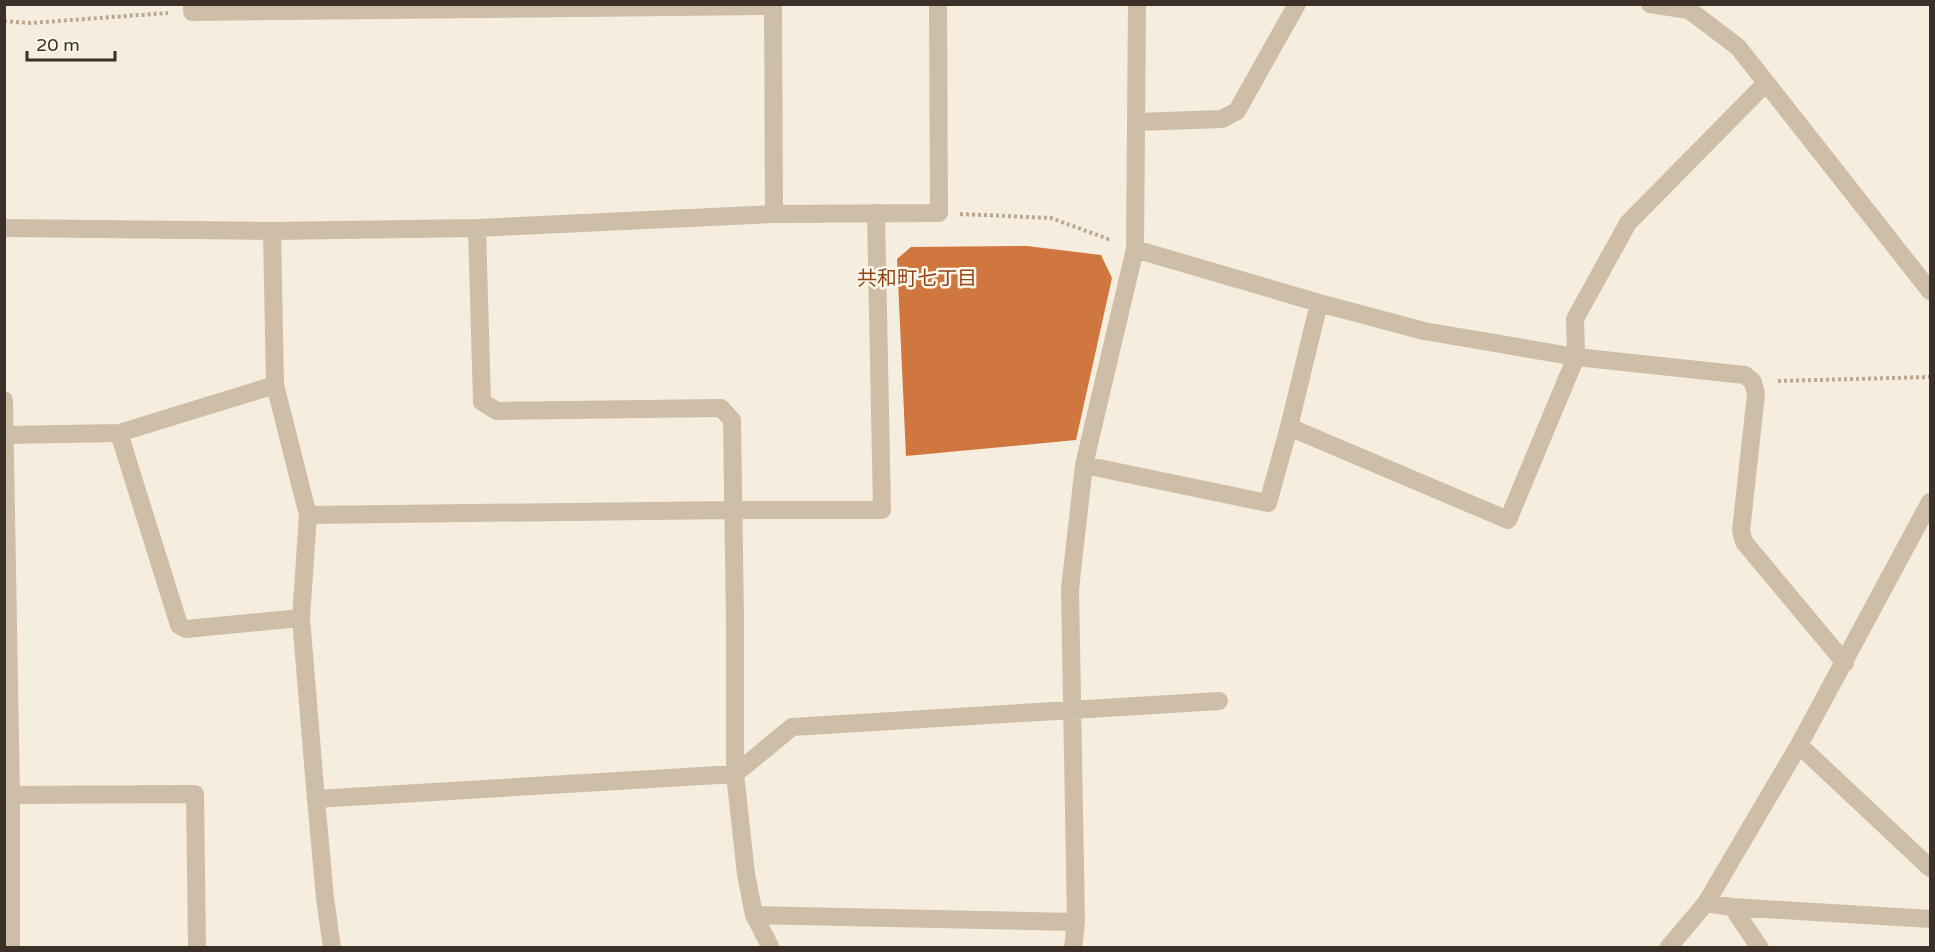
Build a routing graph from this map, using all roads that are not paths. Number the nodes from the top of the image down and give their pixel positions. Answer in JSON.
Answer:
{"nodes":[{"id":1,"x":938,"y":4,"type":"edge"},
{"id":2,"x":1137,"y":4,"type":"edge"},
{"id":3,"x":1297,"y":4,"type":"edge"},
{"id":4,"x":1650,"y":4,"type":"edge"},
{"id":5,"x":773,"y":5,"type":"edge"},
{"id":6,"x":1691,"y":7,"type":"edge"},
{"id":7,"x":192,"y":8,"type":"edge"},
{"id":8,"x":1766,"y":83,"type":"junction"},
{"id":9,"x":1136,"y":122,"type":"junction"},
{"id":10,"x":876,"y":213,"type":"junction"},
{"id":11,"x":774,"y":214,"type":"junction"},
{"id":12,"x":4,"y":228,"type":"edge"},
{"id":13,"x":477,"y":228,"type":"junction"},
{"id":14,"x":272,"y":231,"type":"junction"},
{"id":15,"x":1135,"y":249,"type":"junction"},
{"id":16,"x":1930,"y":291,"type":"edge"},
{"id":17,"x":1319,"y":303,"type":"junction"},
{"id":18,"x":1576,"y":357,"type":"junction"},
{"id":19,"x":275,"y":385,"type":"junction"},
{"id":20,"x":4,"y":400,"type":"edge"},
{"id":21,"x":1289,"y":427,"type":"junction"},
{"id":22,"x":119,"y":434,"type":"junction"},
{"id":23,"x":5,"y":435,"type":"edge"},
{"id":24,"x":1084,"y":465,"type":"junction"},
{"id":25,"x":1930,"y":502,"type":"edge"},
{"id":26,"x":732,"y":510,"type":"junction"},
{"id":27,"x":308,"y":515,"type":"junction"},
{"id":28,"x":301,"y":618,"type":"junction"},
{"id":29,"x":1845,"y":663,"type":"junction"},
{"id":30,"x":1219,"y":701,"type":"dead end"},
{"id":31,"x":1072,"y":711,"type":"junction"},
{"id":32,"x":1799,"y":746,"type":"junction"},
{"id":33,"x":735,"y":774,"type":"junction"},
{"id":34,"x":8,"y":795,"type":"edge"},
{"id":35,"x":316,"y":799,"type":"junction"},
{"id":36,"x":1930,"y":868,"type":"edge"},
{"id":37,"x":1706,"y":903,"type":"junction"},
{"id":38,"x":1732,"y":907,"type":"junction"},
{"id":39,"x":754,"y":915,"type":"junction"},
{"id":40,"x":1930,"y":919,"type":"edge"},
{"id":41,"x":1076,"y":922,"type":"junction"},
{"id":42,"x":11,"y":948,"type":"edge"},
{"id":43,"x":197,"y":948,"type":"edge"},
{"id":44,"x":332,"y":948,"type":"edge"},
{"id":45,"x":771,"y":948,"type":"edge"},
{"id":46,"x":1074,"y":948,"type":"edge"},
{"id":47,"x":1668,"y":948,"type":"edge"},
{"id":48,"x":1760,"y":948,"type":"edge"}],
"edges":[{"from":1,"to":10,"type":"street"},
{"from":2,"to":9,"type":"street"},
{"from":3,"to":9,"type":"street"},
{"from":4,"to":6,"type":"street"},
{"from":5,"to":7,"type":"street"},
{"from":5,"to":11,"type":"street"},
{"from":6,"to":8,"type":"street"},
{"from":8,"to":16,"type":"street"},
{"from":8,"to":18,"type":"street"},
{"from":9,"to":15,"type":"street"},
{"from":10,"to":11,"type":"street"},
{"from":10,"to":26,"type":"street"},
{"from":11,"to":13,"type":"street"},
{"from":12,"to":14,"type":"street"},
{"from":13,"to":14,"type":"street"},
{"from":13,"to":26,"type":"street"},
{"from":14,"to":19,"type":"street"},
{"from":15,"to":17,"type":"street"},
{"from":15,"to":24,"type":"street"},
{"from":17,"to":18,"type":"street"},
{"from":17,"to":21,"type":"street"},
{"from":18,"to":21,"type":"street"},
{"from":18,"to":29,"type":"street"},
{"from":19,"to":22,"type":"street"},
{"from":19,"to":27,"type":"street"},
{"from":20,"to":23,"type":"street"},
{"from":21,"to":24,"type":"street"},
{"from":22,"to":23,"type":"street"},
{"from":22,"to":28,"type":"street"},
{"from":23,"to":34,"type":"street"},
{"from":24,"to":31,"type":"street"},
{"from":25,"to":29,"type":"street"},
{"from":26,"to":27,"type":"street"},
{"from":26,"to":33,"type":"street"},
{"from":27,"to":28,"type":"street"},
{"from":28,"to":35,"type":"street"},
{"from":29,"to":32,"type":"street"},
{"from":30,"to":31,"type":"street"},
{"from":31,"to":33,"type":"street"},
{"from":31,"to":41,"type":"street"},
{"from":32,"to":36,"type":"street"},
{"from":32,"to":37,"type":"street"},
{"from":33,"to":35,"type":"street"},
{"from":33,"to":39,"type":"street"},
{"from":34,"to":42,"type":"street"},
{"from":34,"to":43,"type":"street"},
{"from":35,"to":44,"type":"street"},
{"from":37,"to":38,"type":"street"},
{"from":37,"to":47,"type":"street"},
{"from":38,"to":40,"type":"street"},
{"from":38,"to":48,"type":"street"},
{"from":39,"to":41,"type":"street"},
{"from":39,"to":45,"type":"street"},
{"from":41,"to":46,"type":"street"}]}
